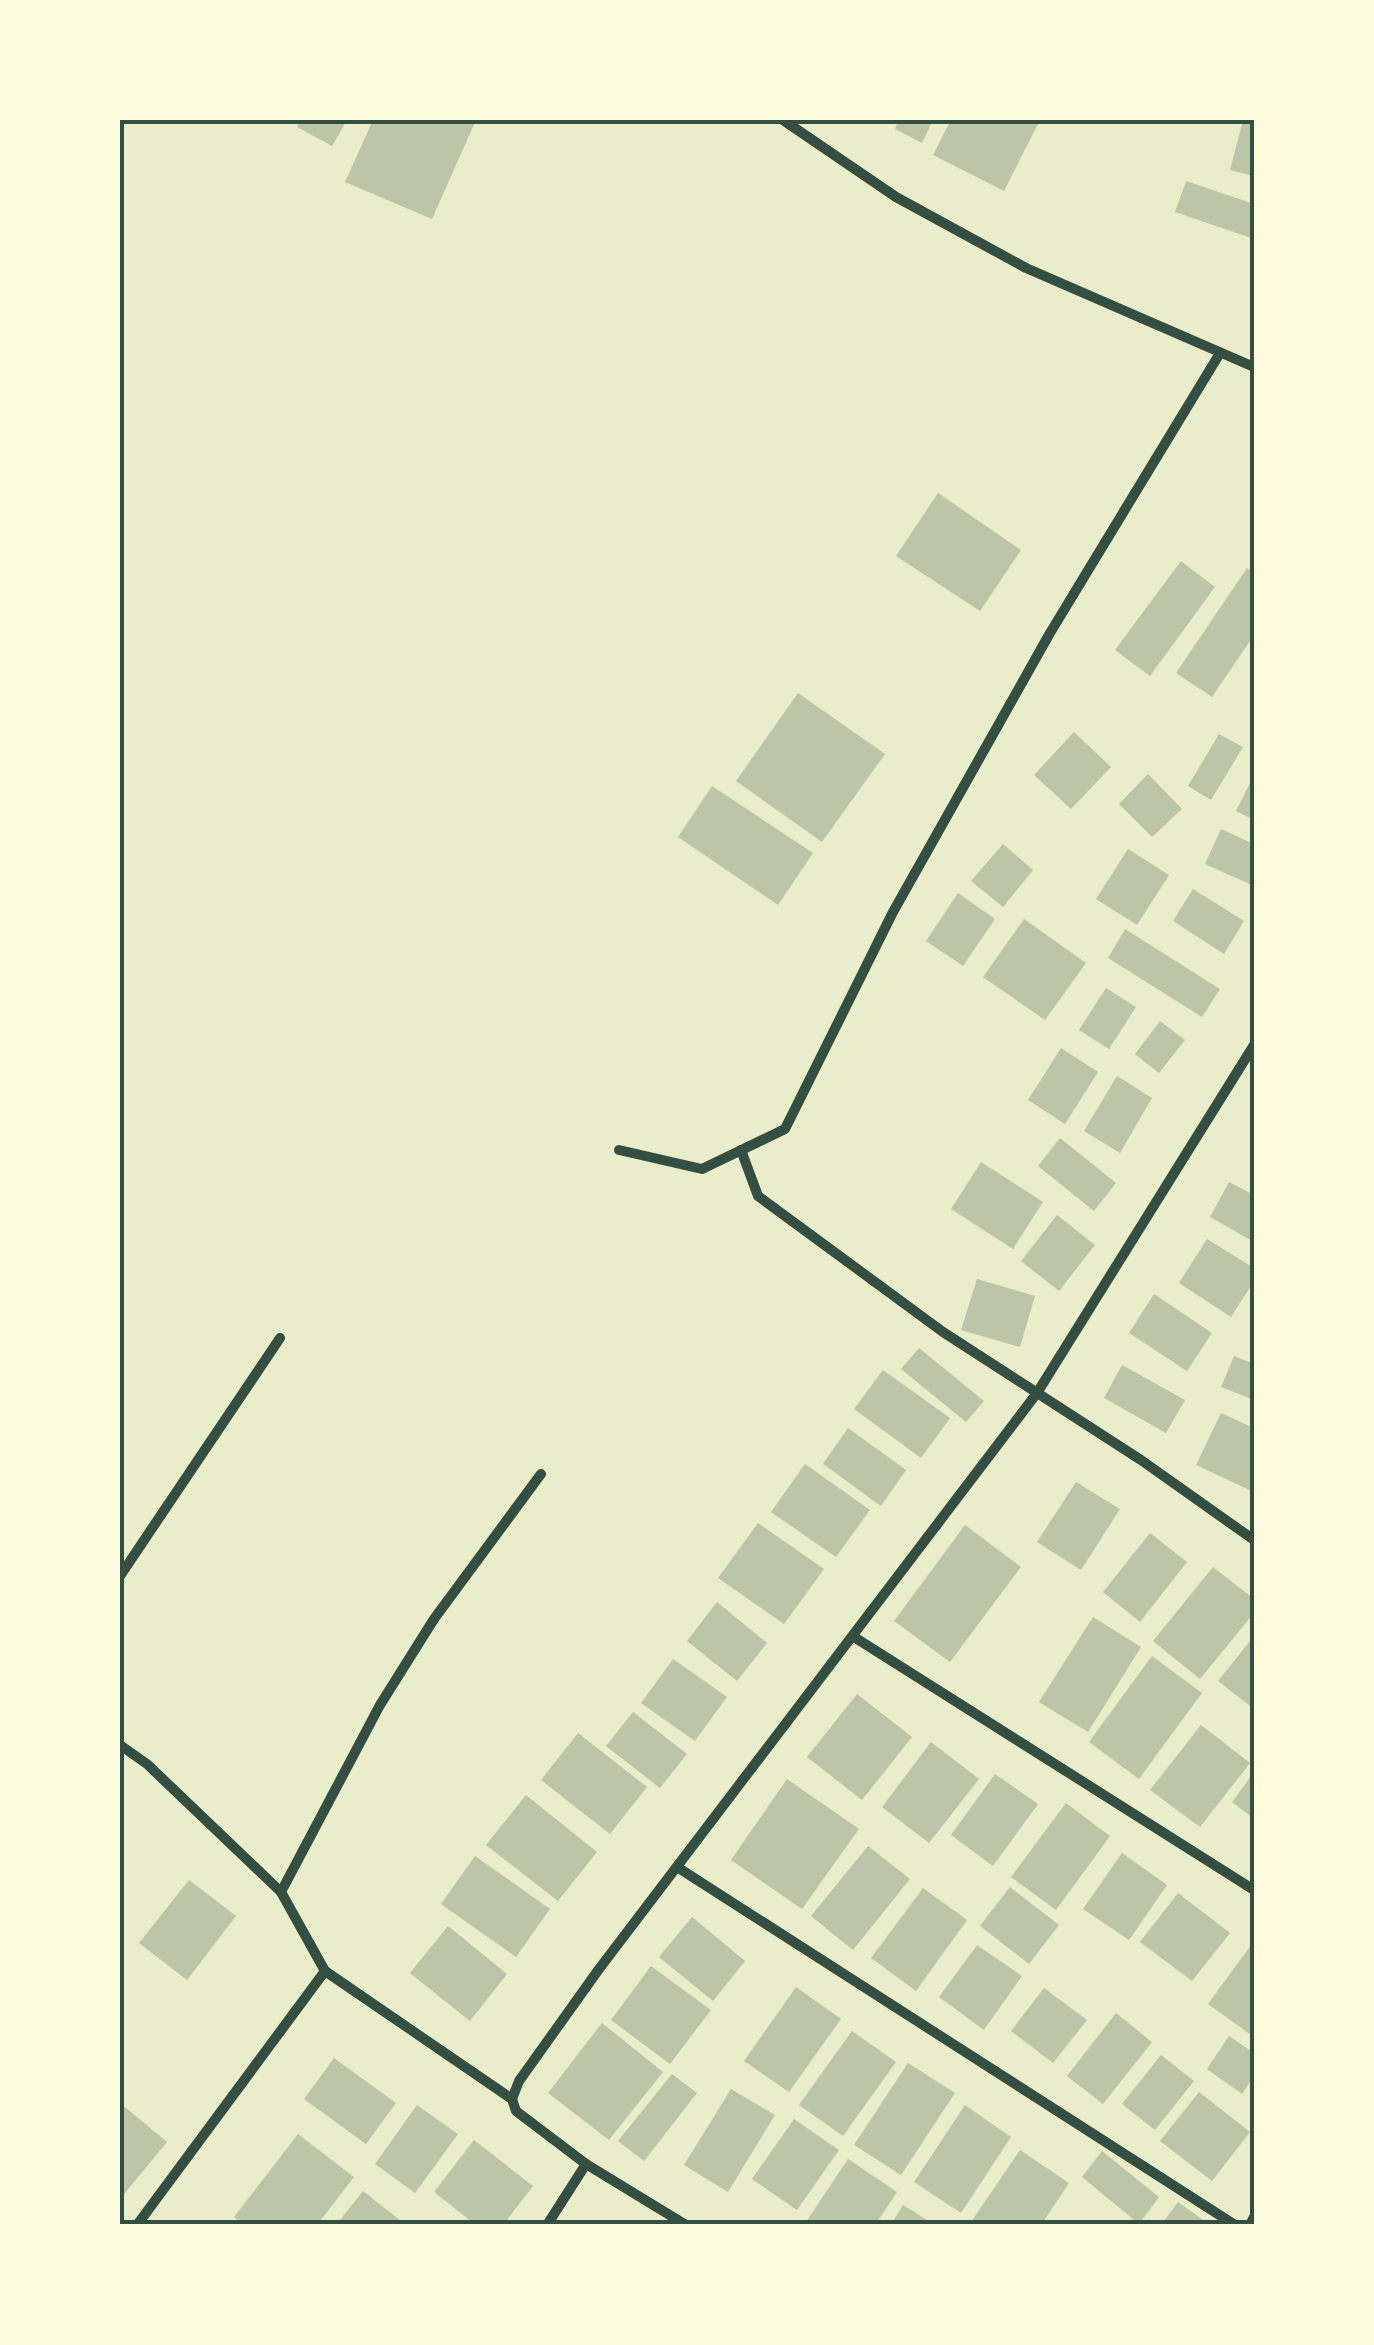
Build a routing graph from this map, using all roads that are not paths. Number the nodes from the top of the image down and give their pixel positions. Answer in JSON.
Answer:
{"nodes":[{"id":1,"x":783,"y":120,"type":"edge"},
{"id":2,"x":1220,"y":353,"type":"junction"},
{"id":3,"x":1254,"y":367,"type":"edge"},
{"id":4,"x":1254,"y":1045,"type":"edge"},
{"id":5,"x":618,"y":1150,"type":"dead end"},
{"id":6,"x":741,"y":1150,"type":"junction"},
{"id":7,"x":280,"y":1338,"type":"dead end"},
{"id":8,"x":1036,"y":1393,"type":"junction"},
{"id":9,"x":541,"y":1474,"type":"dead end"},
{"id":10,"x":1254,"y":1540,"type":"edge"},
{"id":11,"x":120,"y":1576,"type":"edge"},
{"id":12,"x":854,"y":1636,"type":"junction"},
{"id":13,"x":120,"y":1744,"type":"edge"},
{"id":14,"x":677,"y":1866,"type":"junction"},
{"id":15,"x":1254,"y":1890,"type":"edge"},
{"id":16,"x":281,"y":1892,"type":"junction"},
{"id":17,"x":325,"y":1972,"type":"junction"},
{"id":18,"x":512,"y":2099,"type":"junction"},
{"id":19,"x":586,"y":2164,"type":"junction"},
{"id":20,"x":1254,"y":2217,"type":"edge"},
{"id":21,"x":137,"y":2225,"type":"edge"},
{"id":22,"x":546,"y":2225,"type":"edge"},
{"id":23,"x":686,"y":2225,"type":"edge"},
{"id":24,"x":1235,"y":2225,"type":"edge"},
{"id":25,"x":1250,"y":2225,"type":"edge"}],
"edges":[{"from":1,"to":2,"type":"street"},
{"from":2,"to":3,"type":"street"},
{"from":2,"to":6,"type":"street"},
{"from":4,"to":8,"type":"street"},
{"from":5,"to":6,"type":"street"},
{"from":6,"to":8,"type":"street"},
{"from":7,"to":11,"type":"street"},
{"from":8,"to":10,"type":"street"},
{"from":8,"to":12,"type":"street"},
{"from":9,"to":16,"type":"street"},
{"from":12,"to":14,"type":"street"},
{"from":12,"to":15,"type":"street"},
{"from":13,"to":16,"type":"street"},
{"from":14,"to":18,"type":"street"},
{"from":14,"to":24,"type":"street"},
{"from":16,"to":17,"type":"street"},
{"from":17,"to":18,"type":"street"},
{"from":17,"to":21,"type":"street"},
{"from":18,"to":19,"type":"street"},
{"from":19,"to":22,"type":"street"},
{"from":19,"to":23,"type":"street"},
{"from":20,"to":25,"type":"street"}]}
